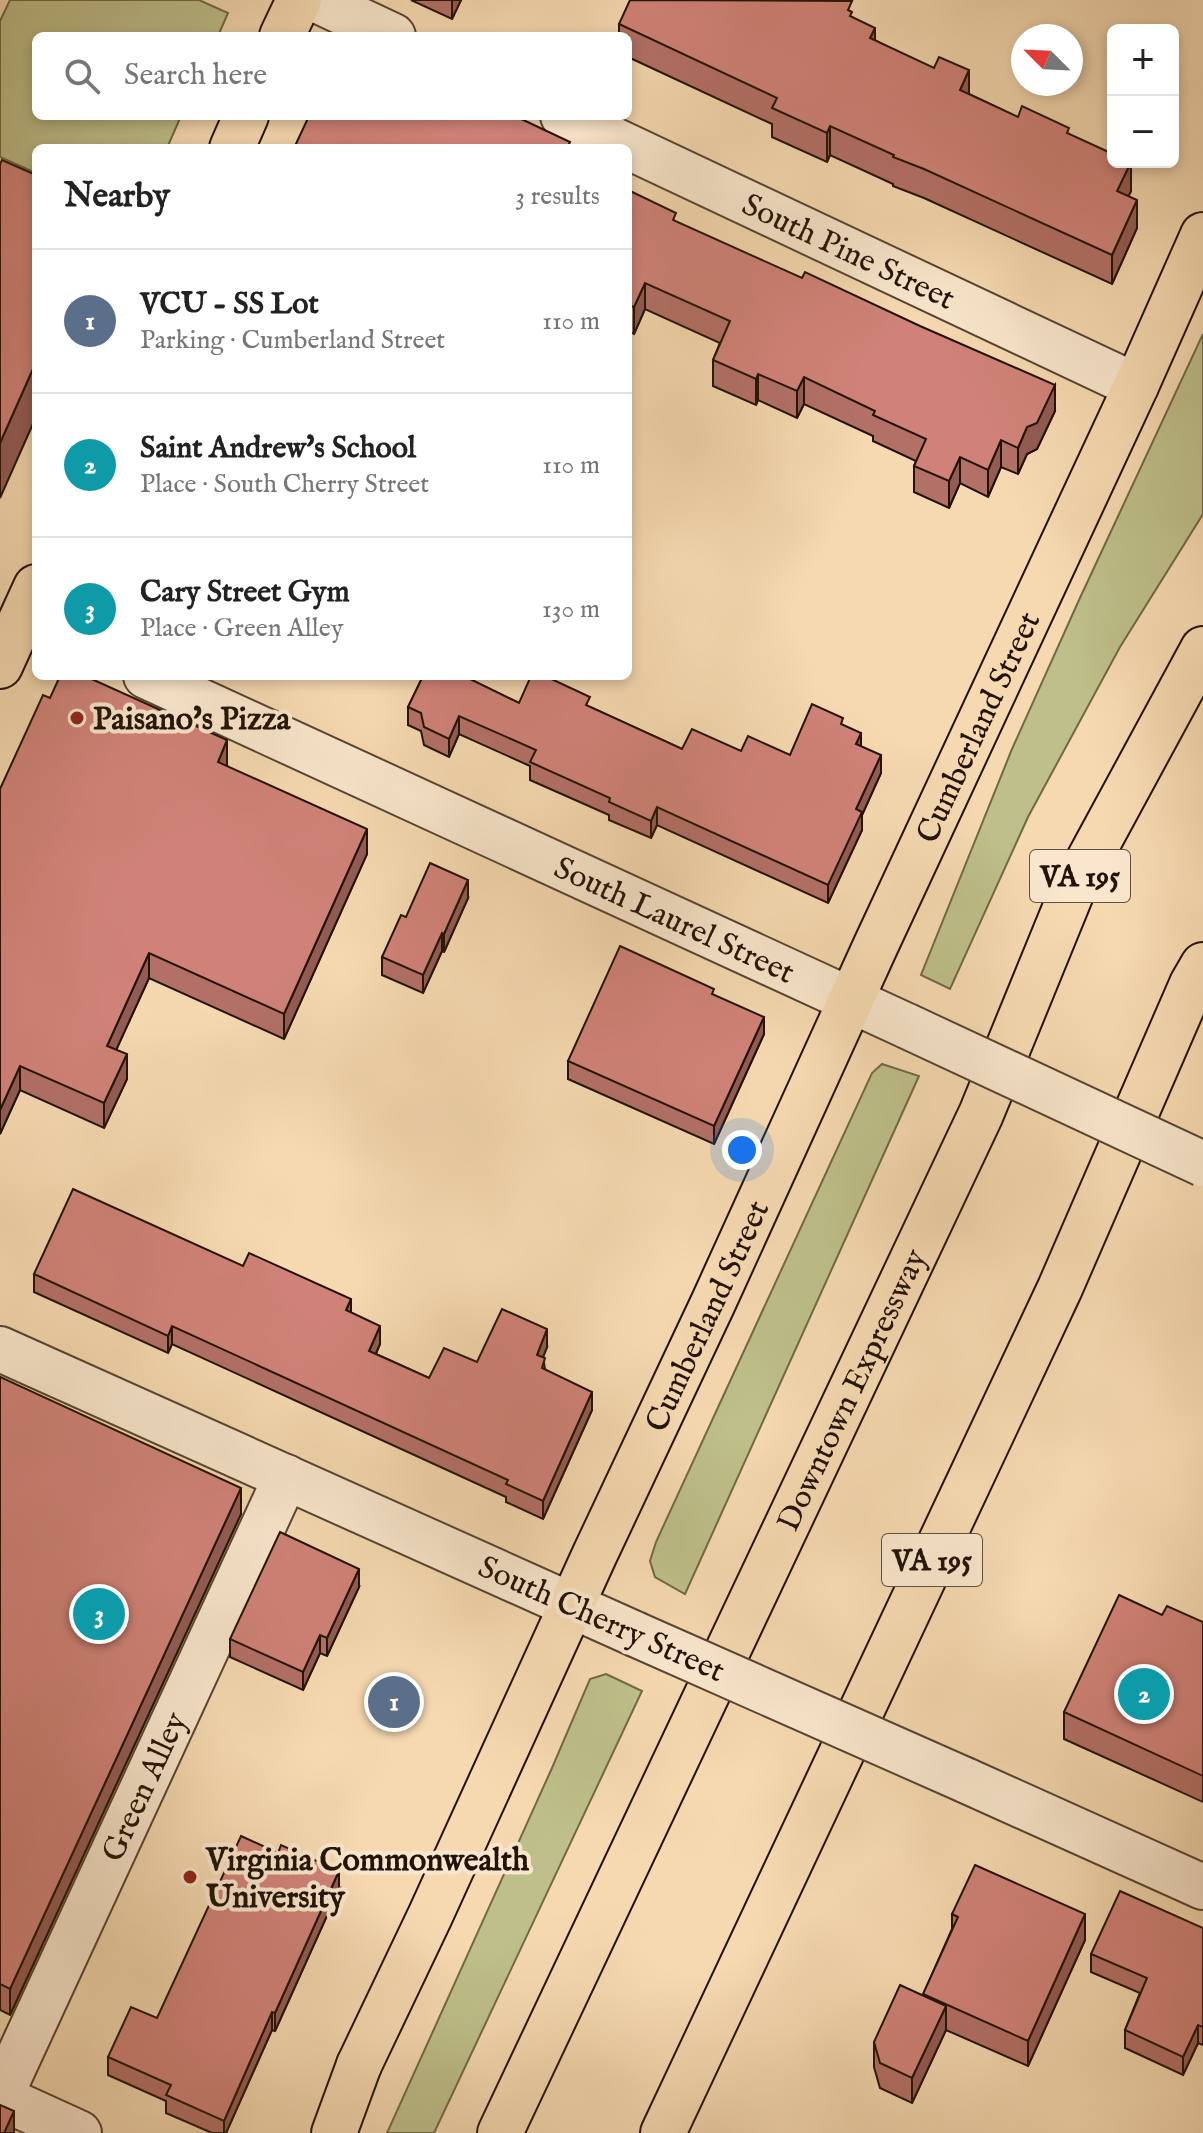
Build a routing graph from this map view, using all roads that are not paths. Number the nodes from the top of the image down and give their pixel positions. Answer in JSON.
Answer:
{"nodes":[{"id":1,"x":299,"y":0,"type":"edge"},
{"id":2,"x":317,"y":0,"type":"edge"},
{"id":3,"x":284,"y":32,"type":"edge"},
{"id":4,"x":385,"y":32,"type":"edge"},
{"id":5,"x":244,"y":120,"type":"edge"},
{"id":6,"x":571,"y":120,"type":"edge"},
{"id":7,"x":234,"y":144,"type":"edge"},
{"id":8,"x":622,"y":144,"type":"edge"},
{"id":9,"x":632,"y":149,"type":"edge"},
{"id":10,"x":1203,"y":235,"type":"edge"},
{"id":11,"x":1136,"y":386,"type":"junction"},
{"id":12,"x":23,"y":610,"type":"edge"},
{"id":13,"x":1203,"y":649,"type":"edge"},
{"id":14,"x":0,"y":666,"type":"edge"},
{"id":15,"x":155,"y":680,"type":"edge"},
{"id":16,"x":1199,"y":972,"type":"edge"},
{"id":17,"x":851,"y":999,"type":"junction"},
{"id":18,"x":1203,"y":1164,"type":"edge"},
{"id":19,"x":0,"y":1349,"type":"edge"},
{"id":20,"x":286,"y":1477,"type":"junction"},
{"id":21,"x":571,"y":1604,"type":"junction"},
{"id":22,"x":1203,"y":1887,"type":"edge"},
{"id":23,"x":359,"y":2065,"type":"junction"},
{"id":24,"x":0,"y":2097,"type":"edge"},
{"id":25,"x":78,"y":2133,"type":"edge"},
{"id":26,"x":324,"y":2133,"type":"edge"},
{"id":27,"x":334,"y":2133,"type":"edge"},
{"id":28,"x":500,"y":2133,"type":"edge"},
{"id":29,"x":663,"y":2133,"type":"edge"}],
"edges":[{"from":1,"to":3,"type":"main road"},
{"from":2,"to":4,"type":"street"},
{"from":5,"to":7,"type":"main road"},
{"from":6,"to":8,"type":"street","name":"South Pine Street"},
{"from":9,"to":11,"type":"street","name":"South Pine Street"},
{"from":10,"to":11,"type":"main road","name":"Cumberland Street"},
{"from":11,"to":17,"type":"main road","name":"Cumberland Street"},
{"from":12,"to":14,"type":"main road"},
{"from":13,"to":28,"type":"main road","name":"Downtown Expressway","number":"VA 195"},
{"from":15,"to":17,"type":"street","name":"South Laurel Street"},
{"from":16,"to":29,"type":"main road","number":"VA 195"},
{"from":17,"to":18,"type":"street","name":"South Laurel Street","bridge":true},
{"from":17,"to":21,"type":"main road","name":"Cumberland Street"},
{"from":19,"to":20,"type":"street","name":"South Cherry Street"},
{"from":20,"to":21,"type":"street","name":"South Cherry Street"},
{"from":20,"to":24,"type":"street","name":"Green Alley"},
{"from":21,"to":22,"type":"street","name":"South Cherry Street","bridge":true},
{"from":21,"to":23,"type":"main road","name":"Cumberland Street"},
{"from":23,"to":26,"type":"street","name":"Cumberland Street"},
{"from":23,"to":27,"type":"main road"},
{"from":24,"to":25,"type":"street"}]}
